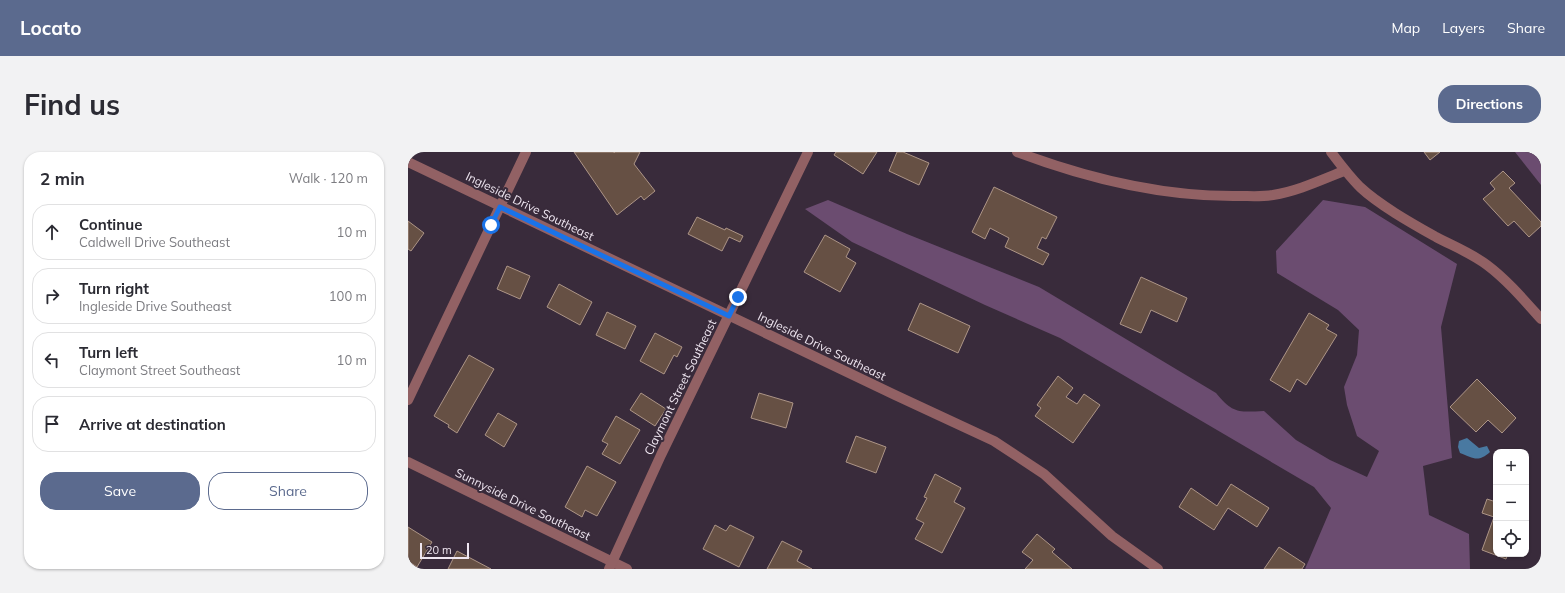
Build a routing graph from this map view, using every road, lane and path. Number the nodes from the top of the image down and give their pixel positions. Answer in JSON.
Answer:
{"nodes":[{"id":1,"x":526,"y":152,"type":"edge"},
{"id":2,"x":808,"y":152,"type":"edge"},
{"id":3,"x":1017,"y":152,"type":"edge"},
{"id":4,"x":1331,"y":152,"type":"edge"},
{"id":5,"x":408,"y":162,"type":"edge"},
{"id":6,"x":1344,"y":170,"type":"junction"},
{"id":7,"x":500,"y":207,"type":"junction"},
{"id":8,"x":729,"y":316,"type":"junction"},
{"id":9,"x":1541,"y":319,"type":"edge"},
{"id":10,"x":408,"y":400,"type":"edge"},
{"id":11,"x":408,"y":462,"type":"edge"},
{"id":12,"x":611,"y":565,"type":"edge"},
{"id":13,"x":627,"y":569,"type":"edge"},
{"id":14,"x":1158,"y":569,"type":"edge"}],
"edges":[{"from":1,"to":7,"type":"street"},
{"from":2,"to":8,"type":"street","name":"Claymont Street Southeast"},
{"from":3,"to":6,"type":"street"},
{"from":4,"to":6,"type":"street"},
{"from":5,"to":7,"type":"street","name":"Ingleside Drive Southeast"},
{"from":6,"to":9,"type":"street"},
{"from":7,"to":8,"type":"street","name":"Ingleside Drive Southeast"},
{"from":7,"to":10,"type":"street"},
{"from":8,"to":12,"type":"street","name":"Claymont Street Southeast"},
{"from":8,"to":14,"type":"street","name":"Ingleside Drive Southeast"},
{"from":11,"to":12,"type":"street","name":"Sunnyside Drive Southeast"},
{"from":12,"to":13,"type":"street","name":"Sunnyside Drive Southeast"}]}
